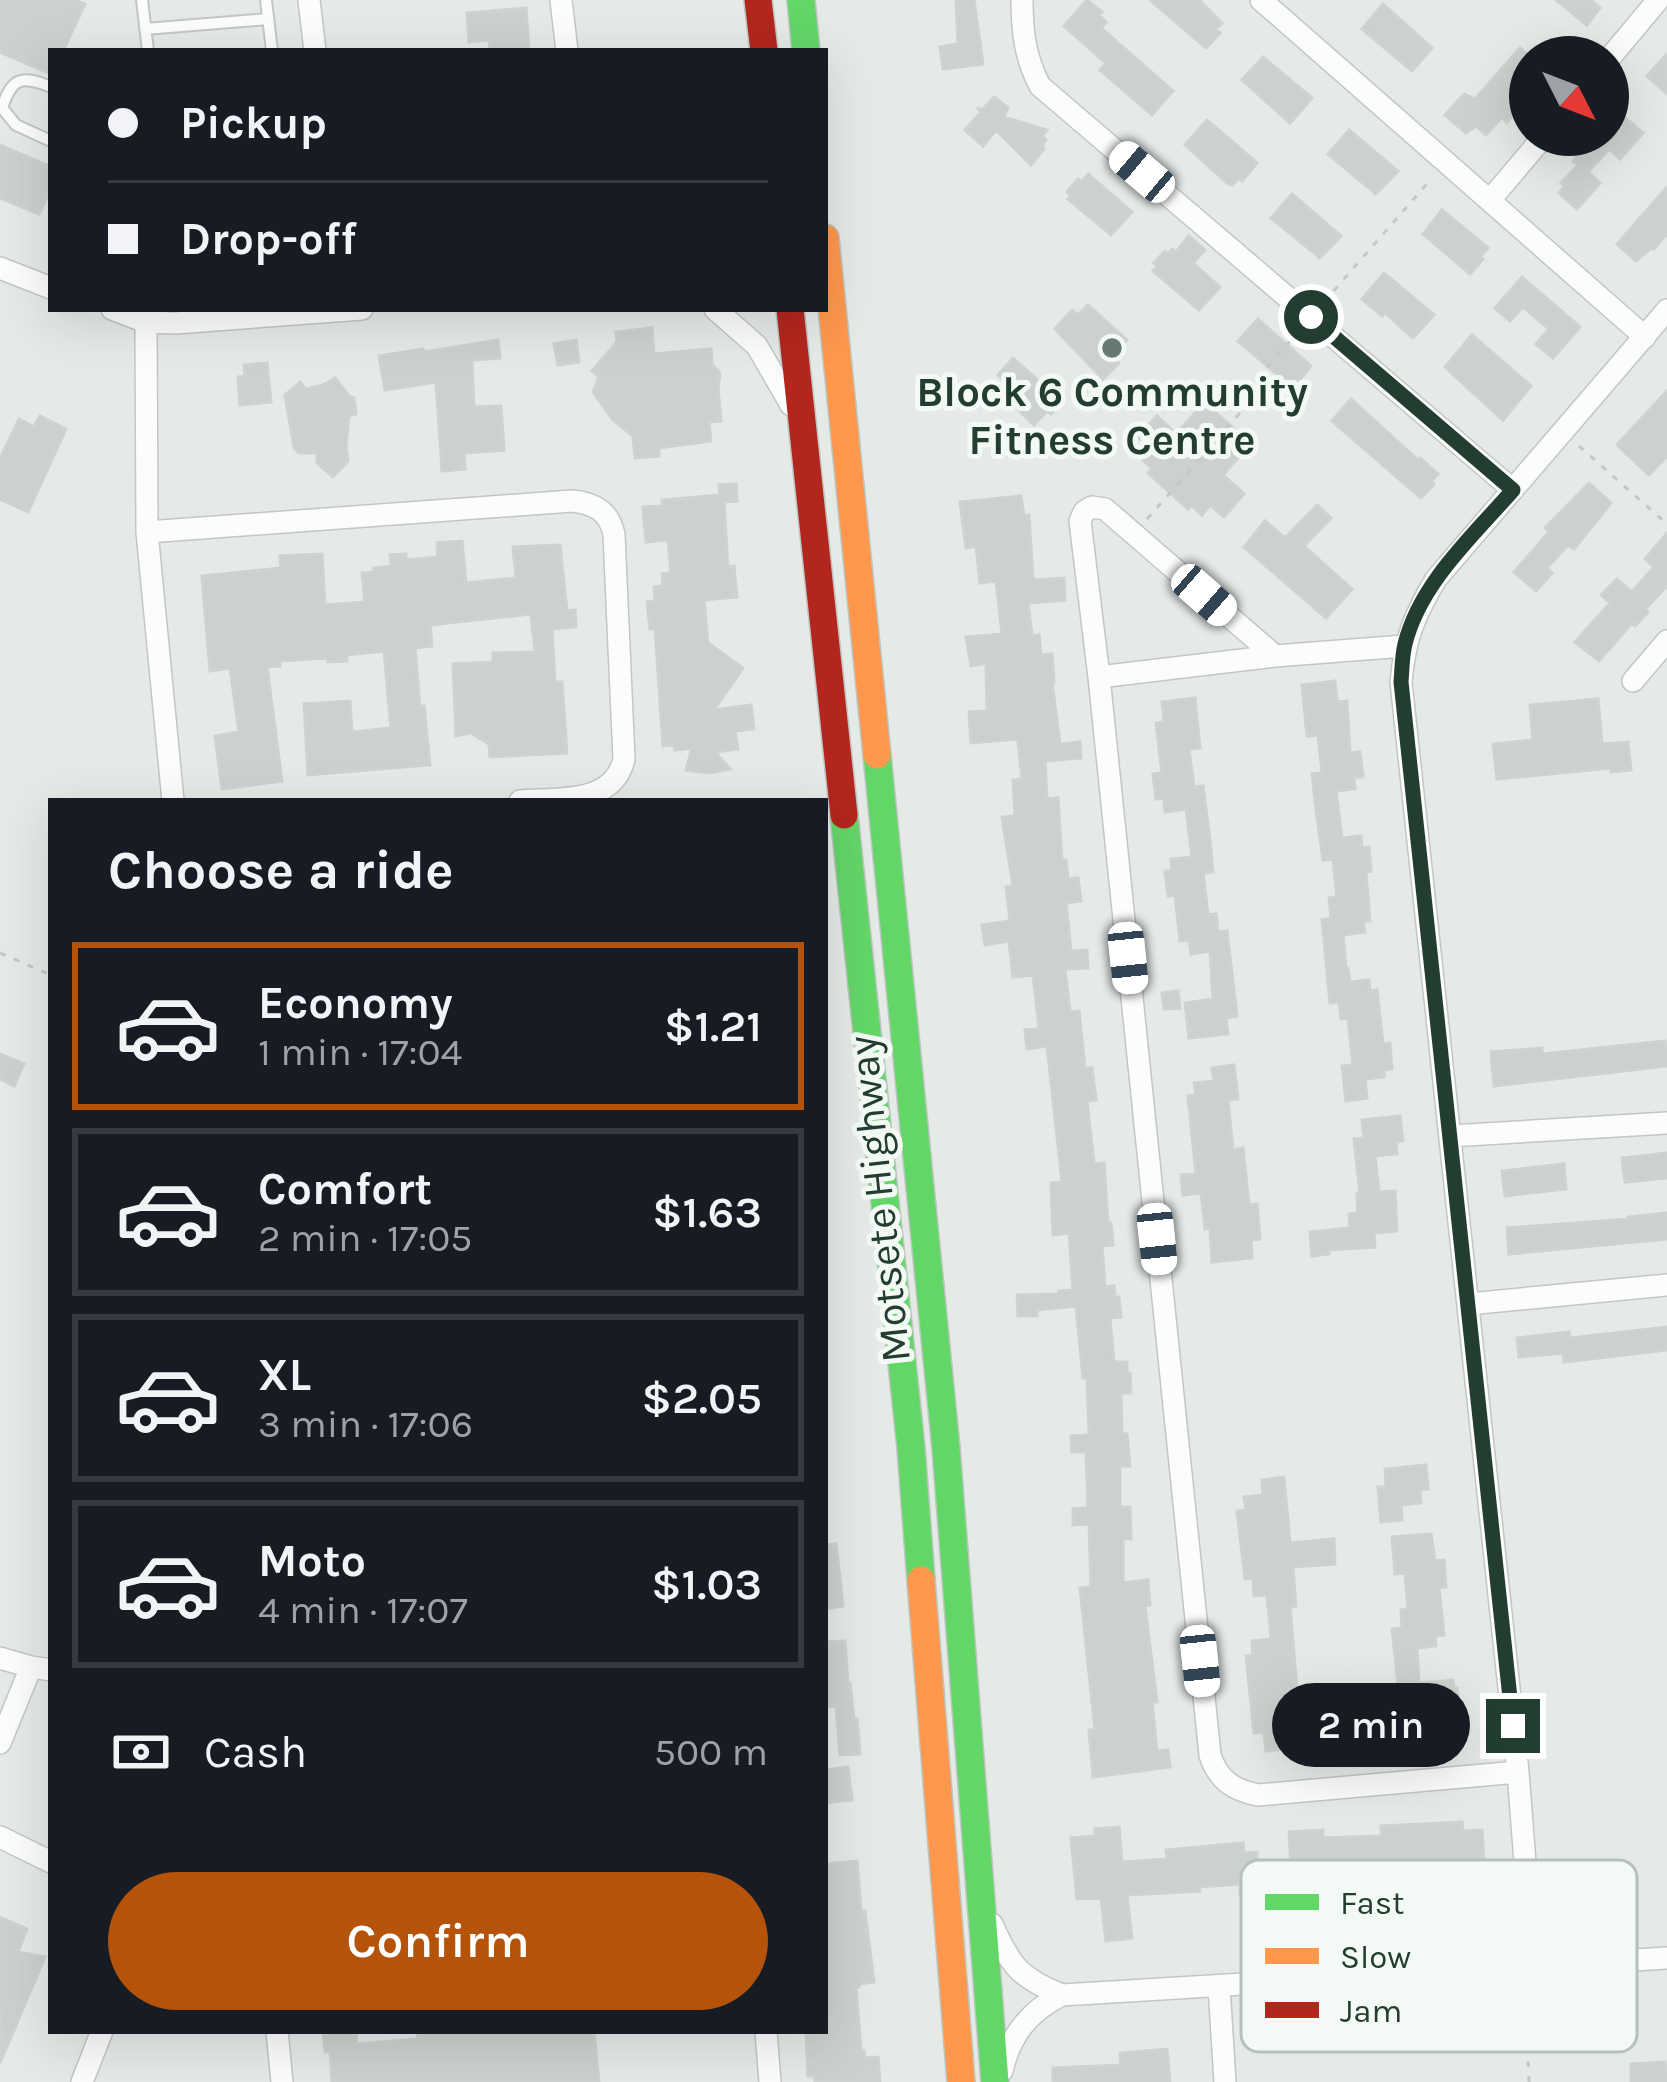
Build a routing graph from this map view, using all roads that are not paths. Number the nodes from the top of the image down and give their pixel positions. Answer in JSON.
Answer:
{"nodes":[{"id":1,"x":142,"y":0,"type":"edge"},
{"id":2,"x":266,"y":0,"type":"edge"},
{"id":3,"x":309,"y":0,"type":"edge"},
{"id":4,"x":561,"y":0,"type":"edge"},
{"id":5,"x":758,"y":0,"type":"edge"},
{"id":6,"x":801,"y":0,"type":"edge"},
{"id":7,"x":1022,"y":0,"type":"edge"},
{"id":8,"x":1261,"y":0,"type":"edge"},
{"id":9,"x":1658,"y":0,"type":"edge"},
{"id":10,"x":268,"y":19,"type":"junction"},
{"id":11,"x":146,"y":29,"type":"junction"},
{"id":12,"x":1627,"y":36,"type":"edge"},
{"id":13,"x":148,"y":48,"type":"edge"},
{"id":14,"x":272,"y":48,"type":"edge"},
{"id":15,"x":315,"y":48,"type":"edge"},
{"id":16,"x":567,"y":48,"type":"edge"},
{"id":17,"x":764,"y":48,"type":"edge"},
{"id":18,"x":806,"y":48,"type":"edge"},
{"id":19,"x":48,"y":86,"type":"edge"},
{"id":20,"x":48,"y":139,"type":"edge"},
{"id":21,"x":1527,"y":156,"type":"edge"},
{"id":22,"x":1490,"y":200,"type":"junction"},
{"id":23,"x":0,"y":268,"type":"edge"},
{"id":24,"x":828,"y":268,"type":"edge"},
{"id":25,"x":48,"y":287,"type":"edge"},
{"id":26,"x":1667,"y":310,"type":"edge"},
{"id":27,"x":314,"y":312,"type":"edge"},
{"id":28,"x":718,"y":312,"type":"edge"},
{"id":29,"x":790,"y":312,"type":"edge"},
{"id":30,"x":128,"y":313,"type":"edge"},
{"id":31,"x":1645,"y":337,"type":"junction"},
{"id":32,"x":800,"y":422,"type":"junction"},
{"id":33,"x":1513,"y":490,"type":"junction"},
{"id":34,"x":147,"y":532,"type":"junction"},
{"id":35,"x":1667,"y":641,"type":"edge"},
{"id":36,"x":1404,"y":646,"type":"junction"},
{"id":37,"x":1275,"y":656,"type":"junction"},
{"id":38,"x":1099,"y":677,"type":"junction"},
{"id":39,"x":1633,"y":681,"type":"dead end"},
{"id":40,"x":172,"y":798,"type":"edge"},
{"id":41,"x":560,"y":798,"type":"edge"},
{"id":42,"x":1667,"y":1124,"type":"edge"},
{"id":43,"x":1450,"y":1136,"type":"junction"},
{"id":44,"x":1667,"y":1285,"type":"edge"},
{"id":45,"x":1468,"y":1304,"type":"junction"},
{"id":46,"x":0,"y":1658,"type":"edge"},
{"id":47,"x":41,"y":1668,"type":"edge"},
{"id":48,"x":0,"y":1743,"type":"edge"},
{"id":49,"x":1518,"y":1772,"type":"junction"},
{"id":50,"x":0,"y":1837,"type":"edge"},
{"id":51,"x":1525,"y":1860,"type":"edge"},
{"id":52,"x":48,"y":1861,"type":"edge"},
{"id":53,"x":982,"y":1902,"type":"junction"},
{"id":54,"x":1667,"y":1958,"type":"edge"},
{"id":55,"x":1637,"y":1960,"type":"edge"},
{"id":56,"x":1241,"y":1985,"type":"edge"},
{"id":57,"x":1219,"y":1986,"type":"junction"},
{"id":58,"x":1062,"y":1995,"type":"junction"},
{"id":59,"x":101,"y":2034,"type":"edge"},
{"id":60,"x":277,"y":2034,"type":"edge"},
{"id":61,"x":766,"y":2034,"type":"edge"},
{"id":62,"x":82,"y":2082,"type":"edge"},
{"id":63,"x":282,"y":2082,"type":"edge"},
{"id":64,"x":770,"y":2082,"type":"edge"},
{"id":65,"x":961,"y":2082,"type":"edge"},
{"id":66,"x":997,"y":2082,"type":"edge"},
{"id":67,"x":1225,"y":2082,"type":"edge"}],
"edges":[{"from":1,"to":11,"type":"lane"},
{"from":2,"to":10,"type":"lane"},
{"from":3,"to":15,"type":"street"},
{"from":4,"to":16,"type":"street"},
{"from":5,"to":17,"type":"highway"},
{"from":6,"to":18,"type":"highway"},
{"from":7,"to":33,"type":"street"},
{"from":8,"to":22,"type":"street"},
{"from":9,"to":12,"type":"street"},
{"from":10,"to":11,"type":"lane"},
{"from":10,"to":14,"type":"lane"},
{"from":11,"to":13,"type":"lane"},
{"from":19,"to":20,"type":"lane"},
{"from":21,"to":22,"type":"street"},
{"from":22,"to":31,"type":"street"},
{"from":23,"to":25,"type":"street"},
{"from":24,"to":53,"type":"highway","name":"Motsete Highway"},
{"from":26,"to":31,"type":"street"},
{"from":27,"to":30,"type":"street"},
{"from":28,"to":32,"type":"street"},
{"from":29,"to":32,"type":"highway","name":"Motsete Highway"},
{"from":30,"to":34,"type":"street"},
{"from":31,"to":33,"type":"street"},
{"from":32,"to":65,"type":"highway","name":"Motsete Highway"},
{"from":33,"to":36,"type":"street"},
{"from":34,"to":40,"type":"street"},
{"from":34,"to":41,"type":"street"},
{"from":35,"to":39,"type":"street"},
{"from":36,"to":37,"type":"street"},
{"from":36,"to":43,"type":"street"},
{"from":37,"to":38,"type":"street"},
{"from":37,"to":38,"type":"street"},
{"from":38,"to":49,"type":"street"},
{"from":42,"to":43,"type":"street"},
{"from":43,"to":45,"type":"street"},
{"from":44,"to":45,"type":"street"},
{"from":45,"to":49,"type":"street"},
{"from":46,"to":47,"type":"street"},
{"from":47,"to":48,"type":"street"},
{"from":49,"to":51,"type":"street"},
{"from":50,"to":52,"type":"street"},
{"from":53,"to":58,"type":"street"},
{"from":53,"to":66,"type":"highway","name":"Motsete Highway"},
{"from":54,"to":55,"type":"street"},
{"from":56,"to":57,"type":"street"},
{"from":57,"to":58,"type":"street"},
{"from":57,"to":67,"type":"street"},
{"from":58,"to":66,"type":"street"},
{"from":59,"to":62,"type":"street"},
{"from":60,"to":63,"type":"street"},
{"from":61,"to":64,"type":"street"}]}
